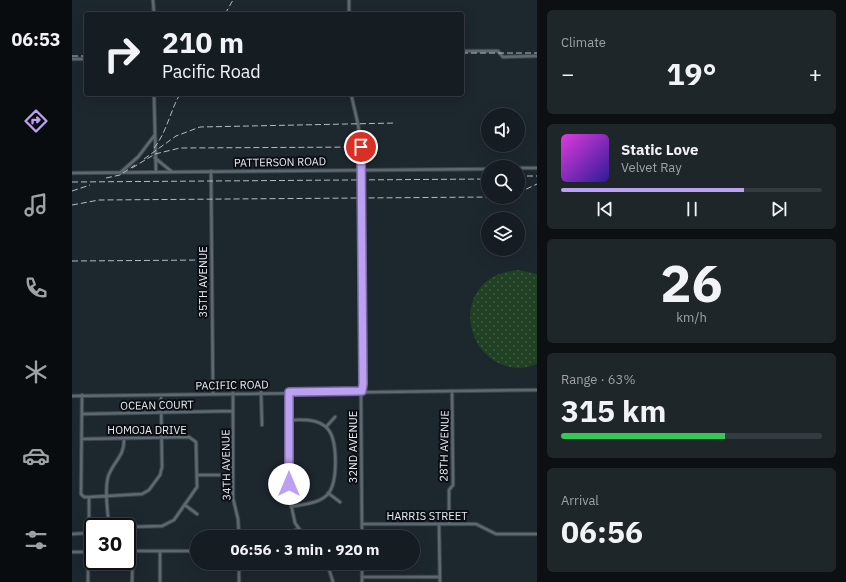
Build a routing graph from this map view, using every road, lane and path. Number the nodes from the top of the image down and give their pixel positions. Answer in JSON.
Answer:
{"nodes":[{"id":1,"x":153,"y":0,"type":"edge"},
{"id":2,"x":348,"y":0,"type":"edge"},
{"id":3,"x":154,"y":12,"type":"edge"},
{"id":4,"x":349,"y":12,"type":"edge"},
{"id":5,"x":464,"y":51,"type":"edge"},
{"id":6,"x":537,"y":56,"type":"edge"},
{"id":7,"x":72,"y":59,"type":"edge"},
{"id":8,"x":84,"y":59,"type":"edge"},
{"id":9,"x":154,"y":96,"type":"edge"},
{"id":10,"x":351,"y":96,"type":"edge"},
{"id":11,"x":154,"y":136,"type":"junction"},
{"id":12,"x":155,"y":158,"type":"junction"},
{"id":13,"x":525,"y":168,"type":"edge"},
{"id":14,"x":537,"y":168,"type":"edge"},
{"id":15,"x":481,"y":169,"type":"edge"},
{"id":16,"x":361,"y":170,"type":"junction"},
{"id":17,"x":211,"y":171,"type":"junction"},
{"id":18,"x":121,"y":172,"type":"junction"},
{"id":19,"x":156,"y":172,"type":"junction"},
{"id":20,"x":172,"y":172,"type":"junction"},
{"id":21,"x":72,"y":173,"type":"edge"},
{"id":22,"x":537,"y":390,"type":"edge"},
{"id":23,"x":362,"y":391,"type":"junction"},
{"id":24,"x":452,"y":391,"type":"junction"},
{"id":25,"x":261,"y":392,"type":"junction"},
{"id":26,"x":289,"y":392,"type":"junction"},
{"id":27,"x":233,"y":393,"type":"junction"},
{"id":28,"x":213,"y":394,"type":"junction"},
{"id":29,"x":161,"y":395,"type":"junction"},
{"id":30,"x":72,"y":396,"type":"edge"},
{"id":31,"x":82,"y":396,"type":"junction"},
{"id":32,"x":233,"y":411,"type":"junction"},
{"id":33,"x":161,"y":413,"type":"junction"},
{"id":34,"x":82,"y":414,"type":"junction"},
{"id":35,"x":335,"y":417,"type":"dead end"},
{"id":36,"x":288,"y":420,"type":"junction"},
{"id":37,"x":262,"y":425,"type":"dead end"},
{"id":38,"x":326,"y":427,"type":"junction"},
{"id":39,"x":162,"y":437,"type":"junction"},
{"id":40,"x":124,"y":438,"type":"junction"},
{"id":41,"x":82,"y":439,"type":"junction"},
{"id":42,"x":233,"y":475,"type":"junction"},
{"id":43,"x":198,"y":476,"type":"junction"},
{"id":44,"x":328,"y":493,"type":"junction"},
{"id":45,"x":108,"y":496,"type":"junction"},
{"id":46,"x":89,"y":497,"type":"junction"},
{"id":47,"x":340,"y":502,"type":"dead end"},
{"id":48,"x":185,"y":505,"type":"junction"},
{"id":49,"x":290,"y":507,"type":"junction"},
{"id":50,"x":197,"y":514,"type":"dead end"},
{"id":51,"x":109,"y":518,"type":"edge"},
{"id":52,"x":362,"y":524,"type":"junction"},
{"id":53,"x":439,"y":524,"type":"junction"},
{"id":54,"x":449,"y":524,"type":"junction"},
{"id":55,"x":136,"y":527,"type":"edge"},
{"id":56,"x":299,"y":529,"type":"edge"},
{"id":57,"x":239,"y":530,"type":"edge"},
{"id":58,"x":362,"y":530,"type":"edge"},
{"id":59,"x":72,"y":534,"type":"edge"},
{"id":60,"x":537,"y":534,"type":"edge"},
{"id":61,"x":136,"y":551,"type":"edge"},
{"id":62,"x":160,"y":551,"type":"junction"},
{"id":63,"x":190,"y":551,"type":"edge"},
{"id":64,"x":72,"y":552,"type":"edge"},
{"id":65,"x":84,"y":552,"type":"edge"},
{"id":66,"x":88,"y":570,"type":"edge"},
{"id":67,"x":132,"y":570,"type":"edge"},
{"id":68,"x":239,"y":570,"type":"edge"},
{"id":69,"x":329,"y":570,"type":"edge"},
{"id":70,"x":362,"y":570,"type":"edge"},
{"id":71,"x":440,"y":576,"type":"junction"},
{"id":72,"x":362,"y":577,"type":"junction"},
{"id":73,"x":88,"y":582,"type":"edge"},
{"id":74,"x":132,"y":582,"type":"edge"},
{"id":75,"x":160,"y":582,"type":"edge"},
{"id":76,"x":239,"y":582,"type":"edge"},
{"id":77,"x":333,"y":582,"type":"edge"},
{"id":78,"x":362,"y":582,"type":"edge"},
{"id":79,"x":440,"y":582,"type":"edge"}],
"edges":[{"from":1,"to":3,"type":"street"},
{"from":2,"to":4,"type":"street"},
{"from":5,"to":6,"type":"street"},
{"from":7,"to":8,"type":"street"},
{"from":9,"to":11,"type":"street"},
{"from":10,"to":16,"type":"street","name":"32ND AVENUE"},
{"from":11,"to":12,"type":"street"},
{"from":11,"to":18,"type":"street"},
{"from":12,"to":19,"type":"street"},
{"from":12,"to":20,"type":"street"},
{"from":13,"to":14,"type":"street"},
{"from":15,"to":16,"type":"street","name":"PATTERSON ROAD"},
{"from":16,"to":17,"type":"street","name":"PATTERSON ROAD"},
{"from":16,"to":23,"type":"street","name":"32ND AVENUE"},
{"from":17,"to":20,"type":"street","name":"PATTERSON ROAD"},
{"from":17,"to":28,"type":"street","name":"35TH AVENUE"},
{"from":18,"to":19,"type":"street","name":"PATTERSON ROAD"},
{"from":18,"to":21,"type":"street","name":"PATTERSON ROAD"},
{"from":19,"to":20,"type":"street","name":"PATTERSON ROAD"},
{"from":22,"to":24,"type":"street","name":"PACIFIC ROAD"},
{"from":23,"to":24,"type":"street","name":"PACIFIC ROAD"},
{"from":23,"to":26,"type":"street","name":"PACIFIC ROAD"},
{"from":23,"to":52,"type":"street","name":"32ND AVENUE"},
{"from":24,"to":54,"type":"street","name":"28TH AVENUE"},
{"from":25,"to":26,"type":"street","name":"PACIFIC ROAD"},
{"from":25,"to":27,"type":"street","name":"PACIFIC ROAD"},
{"from":25,"to":37,"type":"street"},
{"from":26,"to":36,"type":"street"},
{"from":27,"to":28,"type":"street","name":"PACIFIC ROAD"},
{"from":27,"to":32,"type":"street","name":"34TH AVENUE"},
{"from":28,"to":29,"type":"street","name":"PACIFIC ROAD"},
{"from":29,"to":31,"type":"street","name":"PACIFIC ROAD"},
{"from":29,"to":33,"type":"street"},
{"from":30,"to":31,"type":"street","name":"PACIFIC ROAD"},
{"from":31,"to":34,"type":"street"},
{"from":32,"to":33,"type":"street","name":"OCEAN COURT"},
{"from":32,"to":42,"type":"street","name":"34TH AVENUE"},
{"from":33,"to":34,"type":"street","name":"OCEAN COURT"},
{"from":33,"to":39,"type":"street"},
{"from":34,"to":41,"type":"street"},
{"from":35,"to":38,"type":"street"},
{"from":36,"to":38,"type":"street"},
{"from":36,"to":49,"type":"street"},
{"from":38,"to":44,"type":"street"},
{"from":39,"to":40,"type":"street","name":"HOMOJA DRIVE"},
{"from":39,"to":43,"type":"street","name":"HOMOJA DRIVE"},
{"from":39,"to":45,"type":"street"},
{"from":40,"to":41,"type":"street","name":"HOMOJA DRIVE"},
{"from":40,"to":45,"type":"street"},
{"from":41,"to":46,"type":"street"},
{"from":42,"to":43,"type":"street"},
{"from":42,"to":57,"type":"street","name":"34TH AVENUE"},
{"from":43,"to":48,"type":"street","name":"HOMOJA DRIVE"},
{"from":44,"to":47,"type":"street"},
{"from":44,"to":49,"type":"street"},
{"from":45,"to":46,"type":"street"},
{"from":45,"to":51,"type":"street"},
{"from":46,"to":59,"type":"street"},
{"from":48,"to":50,"type":"street"},
{"from":48,"to":55,"type":"street","name":"HOMOJA DRIVE"},
{"from":49,"to":56,"type":"street"},
{"from":52,"to":53,"type":"street","name":"HARRIS STREET"},
{"from":52,"to":58,"type":"street","name":"32ND AVENUE"},
{"from":53,"to":54,"type":"street","name":"HARRIS STREET"},
{"from":53,"to":71,"type":"street"},
{"from":54,"to":60,"type":"street","name":"HARRIS STREET"},
{"from":61,"to":62,"type":"street"},
{"from":62,"to":63,"type":"street"},
{"from":62,"to":75,"type":"street"},
{"from":64,"to":65,"type":"street"},
{"from":66,"to":73,"type":"street"},
{"from":67,"to":74,"type":"street"},
{"from":68,"to":76,"type":"street"},
{"from":69,"to":77,"type":"street"},
{"from":70,"to":72,"type":"street"},
{"from":71,"to":72,"type":"street"},
{"from":71,"to":79,"type":"street"},
{"from":72,"to":78,"type":"street"}]}
